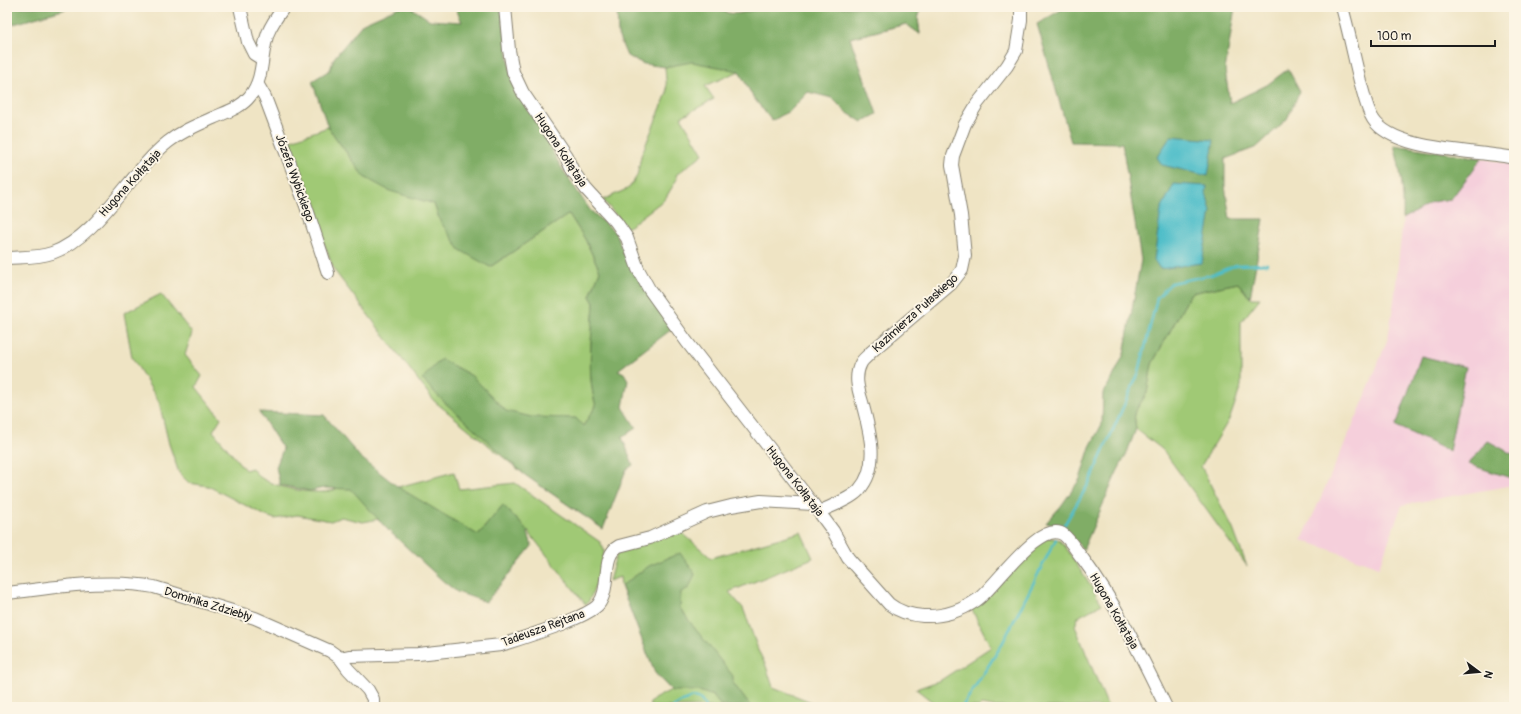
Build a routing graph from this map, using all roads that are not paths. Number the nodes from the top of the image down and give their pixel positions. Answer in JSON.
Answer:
{"nodes":[{"id":1,"x":240,"y":7,"type":"edge"},
{"id":2,"x":284,"y":7,"type":"edge"},
{"id":3,"x":505,"y":7,"type":"edge"},
{"id":4,"x":1021,"y":7,"type":"edge"},
{"id":5,"x":1342,"y":7,"type":"edge"},
{"id":6,"x":262,"y":59,"type":"junction"},
{"id":7,"x":258,"y":85,"type":"junction"},
{"id":8,"x":1514,"y":158,"type":"edge"},
{"id":9,"x":7,"y":258,"type":"edge"},
{"id":10,"x":328,"y":273,"type":"dead end"},
{"id":11,"x":816,"y":508,"type":"junction"},
{"id":12,"x":7,"y":593,"type":"edge"},
{"id":13,"x":340,"y":658,"type":"junction"},
{"id":14,"x":373,"y":707,"type":"edge"},
{"id":15,"x":1166,"y":707,"type":"edge"}],
"edges":[{"from":1,"to":6,"type":"street"},
{"from":2,"to":6,"type":"street"},
{"from":3,"to":11,"type":"street","name":"Hugona Kołłątaja"},
{"from":4,"to":11,"type":"street","name":"Kazimierza Pułaskiego"},
{"from":5,"to":8,"type":"street"},
{"from":6,"to":7,"type":"street"},
{"from":7,"to":9,"type":"street","name":"Hugona Kołłątaja"},
{"from":7,"to":10,"type":"street","name":"Józefa Wybickiego"},
{"from":11,"to":13,"type":"street","name":"Tadeusza Rejtana"},
{"from":11,"to":15,"type":"street","name":"Hugona Kołłątaja"},
{"from":12,"to":13,"type":"street","name":"Dominika Zdziebły"},
{"from":13,"to":14,"type":"street","name":"Dominika Zdziebły"}]}
